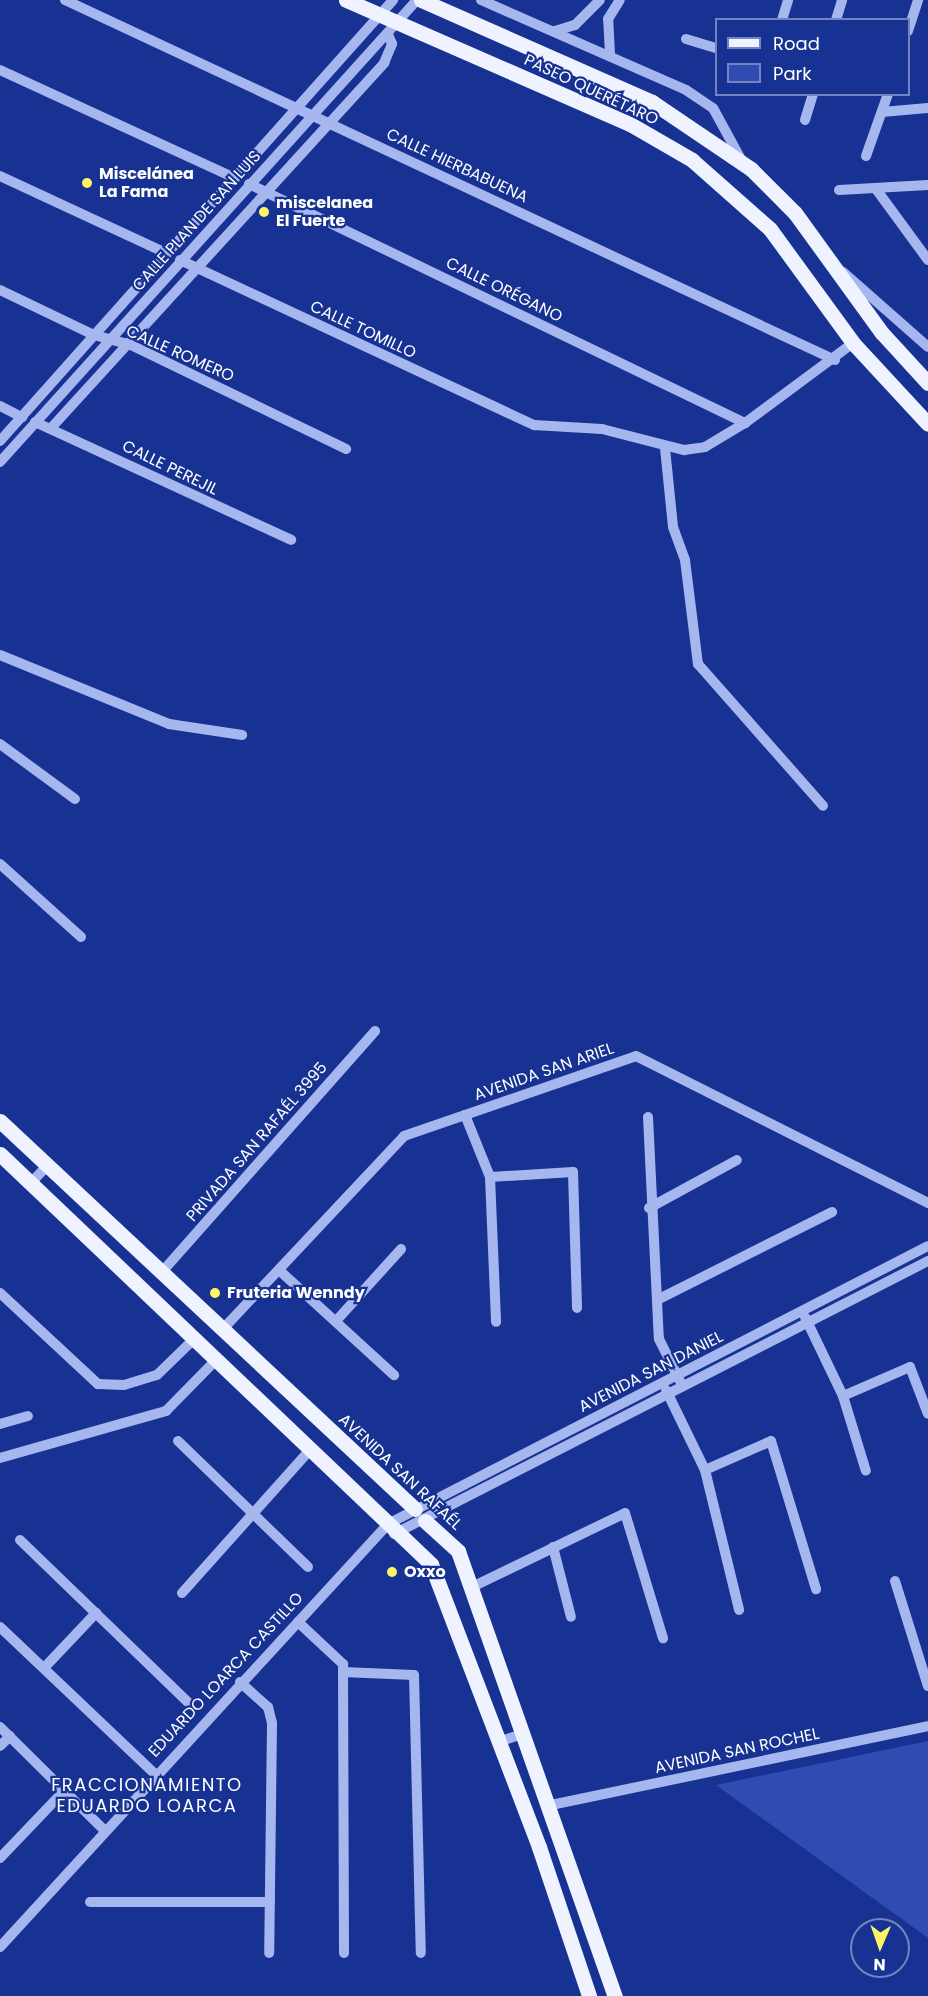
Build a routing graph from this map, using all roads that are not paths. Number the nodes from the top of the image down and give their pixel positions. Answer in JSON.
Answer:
{"nodes":[{"id":1,"x":65,"y":0,"type":"edge"},
{"id":2,"x":346,"y":0,"type":"edge"},
{"id":3,"x":393,"y":0,"type":"edge"},
{"id":4,"x":417,"y":0,"type":"edge"},
{"id":5,"x":422,"y":0,"type":"edge"},
{"id":6,"x":481,"y":0,"type":"edge"},
{"id":7,"x":600,"y":0,"type":"edge"},
{"id":8,"x":620,"y":0,"type":"edge"},
{"id":9,"x":788,"y":0,"type":"edge"},
{"id":10,"x":842,"y":0,"type":"edge"},
{"id":11,"x":918,"y":0,"type":"edge"},
{"id":12,"x":379,"y":15,"type":"junction"},
{"id":13,"x":783,"y":18,"type":"edge"},
{"id":14,"x":837,"y":18,"type":"edge"},
{"id":15,"x":910,"y":28,"type":"edge"},
{"id":16,"x":393,"y":29,"type":"junction"},
{"id":17,"x":555,"y":31,"type":"junction"},
{"id":18,"x":686,"y":39,"type":"dead end"},
{"id":19,"x":715,"y":47,"type":"edge"},
{"id":20,"x":610,"y":54,"type":"junction"},
{"id":21,"x":0,"y":70,"type":"edge"},
{"id":22,"x":812,"y":96,"type":"edge"},
{"id":23,"x":887,"y":96,"type":"edge"},
{"id":24,"x":298,"y":108,"type":"junction"},
{"id":25,"x":928,"y":108,"type":"edge"},
{"id":26,"x":882,"y":112,"type":"junction"},
{"id":27,"x":313,"y":115,"type":"junction"},
{"id":28,"x":805,"y":120,"type":"dead end"},
{"id":29,"x":328,"y":122,"type":"junction"},
{"id":30,"x":866,"y":156,"type":"dead end"},
{"id":31,"x":743,"y":163,"type":"junction"},
{"id":32,"x":0,"y":176,"type":"edge"},
{"id":33,"x":235,"y":178,"type":"junction"},
{"id":34,"x":249,"y":184,"type":"junction"},
{"id":35,"x":928,"y":185,"type":"edge"},
{"id":36,"x":876,"y":189,"type":"junction"},
{"id":37,"x":839,"y":190,"type":"dead end"},
{"id":38,"x":262,"y":191,"type":"junction"},
{"id":39,"x":166,"y":252,"type":"junction"},
{"id":40,"x":180,"y":260,"type":"junction"},
{"id":41,"x":830,"y":260,"type":"junction"},
{"id":42,"x":928,"y":260,"type":"edge"},
{"id":43,"x":197,"y":270,"type":"junction"},
{"id":44,"x":0,"y":290,"type":"edge"},
{"id":45,"x":94,"y":334,"type":"junction"},
{"id":46,"x":110,"y":339,"type":"junction"},
{"id":47,"x":854,"y":343,"type":"junction"},
{"id":48,"x":131,"y":345,"type":"junction"},
{"id":49,"x":928,"y":347,"type":"edge"},
{"id":50,"x":835,"y":360,"type":"junction"},
{"id":51,"x":928,"y":383,"type":"edge"},
{"id":52,"x":0,"y":406,"type":"edge"},
{"id":53,"x":22,"y":417,"type":"junction"},
{"id":54,"x":36,"y":422,"type":"junction"},
{"id":55,"x":745,"y":423,"type":"junction"},
{"id":56,"x":928,"y":424,"type":"edge"},
{"id":57,"x":52,"y":427,"type":"junction"},
{"id":58,"x":0,"y":441,"type":"edge"},
{"id":59,"x":665,"y":448,"type":"junction"},
{"id":60,"x":346,"y":449,"type":"dead end"},
{"id":61,"x":0,"y":462,"type":"edge"},
{"id":62,"x":291,"y":540,"type":"dead end"},
{"id":63,"x":0,"y":655,"type":"edge"},
{"id":64,"x":242,"y":735,"type":"dead end"},
{"id":65,"x":0,"y":744,"type":"edge"},
{"id":66,"x":75,"y":799,"type":"dead end"},
{"id":67,"x":823,"y":806,"type":"dead end"},
{"id":68,"x":0,"y":864,"type":"edge"},
{"id":69,"x":81,"y":937,"type":"dead end"},
{"id":70,"x":375,"y":1031,"type":"dead end"},
{"id":71,"x":465,"y":1114,"type":"junction"},
{"id":72,"x":648,"y":1117,"type":"dead end"},
{"id":73,"x":0,"y":1121,"type":"edge"},
{"id":74,"x":0,"y":1154,"type":"edge"},
{"id":75,"x":737,"y":1160,"type":"dead end"},
{"id":76,"x":47,"y":1166,"type":"junction"},
{"id":77,"x":490,"y":1177,"type":"junction"},
{"id":78,"x":31,"y":1183,"type":"junction"},
{"id":79,"x":928,"y":1203,"type":"edge"},
{"id":80,"x":649,"y":1208,"type":"junction"},
{"id":81,"x":832,"y":1212,"type":"dead end"},
{"id":82,"x":928,"y":1246,"type":"edge"},
{"id":83,"x":401,"y":1249,"type":"dead end"},
{"id":84,"x":928,"y":1261,"type":"edge"},
{"id":85,"x":279,"y":1270,"type":"junction"},
{"id":86,"x":161,"y":1273,"type":"junction"},
{"id":87,"x":0,"y":1293,"type":"edge"},
{"id":88,"x":657,"y":1300,"type":"junction"},
{"id":89,"x":577,"y":1308,"type":"dead end"},
{"id":90,"x":805,"y":1317,"type":"junction"},
{"id":91,"x":336,"y":1321,"type":"junction"},
{"id":92,"x":496,"y":1322,"type":"dead end"},
{"id":93,"x":222,"y":1330,"type":"junction"},
{"id":94,"x":192,"y":1341,"type":"junction"},
{"id":95,"x":214,"y":1362,"type":"junction"},
{"id":96,"x":394,"y":1375,"type":"dead end"},
{"id":97,"x":677,"y":1375,"type":"junction"},
{"id":98,"x":663,"y":1384,"type":"junction"},
{"id":99,"x":684,"y":1386,"type":"junction"},
{"id":100,"x":669,"y":1395,"type":"junction"},
{"id":101,"x":843,"y":1396,"type":"junction"},
{"id":102,"x":928,"y":1414,"type":"edge"},
{"id":103,"x":28,"y":1416,"type":"dead end"},
{"id":104,"x":0,"y":1424,"type":"edge"},
{"id":105,"x":178,"y":1441,"type":"dead end"},
{"id":106,"x":310,"y":1450,"type":"junction"},
{"id":107,"x":0,"y":1458,"type":"edge"},
{"id":108,"x":705,"y":1470,"type":"junction"},
{"id":109,"x":866,"y":1471,"type":"dead end"},
{"id":110,"x":415,"y":1509,"type":"junction"},
{"id":111,"x":254,"y":1510,"type":"junction"},
{"id":112,"x":425,"y":1521,"type":"junction"},
{"id":113,"x":390,"y":1531,"type":"junction"},
{"id":114,"x":20,"y":1540,"type":"dead end"},
{"id":115,"x":553,"y":1547,"type":"junction"},
{"id":116,"x":308,"y":1567,"type":"dead end"},
{"id":117,"x":895,"y":1581,"type":"dead end"},
{"id":118,"x":470,"y":1588,"type":"junction"},
{"id":119,"x":816,"y":1589,"type":"dead end"},
{"id":120,"x":182,"y":1593,"type":"dead end"},
{"id":121,"x":739,"y":1610,"type":"dead end"},
{"id":122,"x":96,"y":1614,"type":"junction"},
{"id":123,"x":571,"y":1617,"type":"dead end"},
{"id":124,"x":298,"y":1622,"type":"junction"},
{"id":125,"x":0,"y":1627,"type":"edge"},
{"id":126,"x":663,"y":1638,"type":"dead end"},
{"id":127,"x":928,"y":1641,"type":"edge"},
{"id":128,"x":915,"y":1643,"type":"junction"},
{"id":129,"x":44,"y":1668,"type":"junction"},
{"id":130,"x":343,"y":1672,"type":"junction"},
{"id":131,"x":240,"y":1682,"type":"junction"},
{"id":132,"x":928,"y":1686,"type":"edge"},
{"id":133,"x":188,"y":1702,"type":"dead end"},
{"id":134,"x":928,"y":1726,"type":"edge"},
{"id":135,"x":0,"y":1727,"type":"edge"},
{"id":136,"x":525,"y":1733,"type":"junction"},
{"id":137,"x":10,"y":1736,"type":"junction"},
{"id":138,"x":498,"y":1742,"type":"junction"},
{"id":139,"x":0,"y":1746,"type":"edge"},
{"id":140,"x":154,"y":1773,"type":"junction"},
{"id":141,"x":64,"y":1791,"type":"junction"},
{"id":142,"x":551,"y":1805,"type":"junction"},
{"id":143,"x":103,"y":1829,"type":"junction"},
{"id":144,"x":0,"y":1858,"type":"edge"},
{"id":145,"x":90,"y":1902,"type":"dead end"},
{"id":146,"x":270,"y":1902,"type":"junction"},
{"id":147,"x":0,"y":1947,"type":"edge"},
{"id":148,"x":269,"y":1953,"type":"dead end"},
{"id":149,"x":344,"y":1953,"type":"dead end"},
{"id":150,"x":421,"y":1953,"type":"dead end"},
{"id":151,"x":589,"y":1996,"type":"edge"},
{"id":152,"x":615,"y":1996,"type":"edge"}],
"edges":[{"from":1,"to":24,"type":"street","name":"CALLE HIERBABUENA"},
{"from":2,"to":12,"type":"main road","name":"PASEO QUERÉTARO"},
{"from":3,"to":12,"type":"street","name":"CALLE PLAN DE SAN LUIS"},
{"from":4,"to":16,"type":"street","name":"CALLE PLAN DE SAN LUIS"},
{"from":5,"to":31,"type":"main road","name":"PASEO QUERÉTARO"},
{"from":6,"to":17,"type":"street"},
{"from":7,"to":17,"type":"street"},
{"from":8,"to":20,"type":"street"},
{"from":9,"to":13,"type":"street"},
{"from":10,"to":14,"type":"street"},
{"from":11,"to":15,"type":"street"},
{"from":12,"to":16,"type":"main road","name":"PASEO QUERÉTARO"},
{"from":12,"to":24,"type":"street","name":"CALLE PLAN DE SAN LUIS"},
{"from":16,"to":27,"type":"street","name":"CALLE PLAN DE SAN LUIS"},
{"from":16,"to":29,"type":"street"},
{"from":16,"to":47,"type":"main road","name":"PASEO QUERÉTARO"},
{"from":17,"to":20,"type":"street"},
{"from":18,"to":19,"type":"street"},
{"from":20,"to":31,"type":"street"},
{"from":21,"to":33,"type":"street"},
{"from":22,"to":28,"type":"street"},
{"from":23,"to":26,"type":"street"},
{"from":24,"to":27,"type":"street","name":"CALLE HIERBABUENA"},
{"from":24,"to":33,"type":"street","name":"CALLE PLAN DE SAN LUIS"},
{"from":25,"to":26,"type":"street"},
{"from":26,"to":30,"type":"street"},
{"from":27,"to":29,"type":"street","name":"CALLE HIERBABUENA"},
{"from":27,"to":34,"type":"street","name":"CALLE PLAN DE SAN LUIS"},
{"from":29,"to":38,"type":"street"},
{"from":29,"to":50,"type":"street","name":"CALLE HIERBABUENA"},
{"from":31,"to":41,"type":"main road","name":"PASEO QUERÉTARO"},
{"from":32,"to":39,"type":"street"},
{"from":33,"to":39,"type":"street","name":"CALLE PLAN DE SAN LUIS"},
{"from":34,"to":38,"type":"street","name":"CALLE ORÉGANO"},
{"from":34,"to":40,"type":"street","name":"CALLE PLAN DE SAN LUIS"},
{"from":35,"to":36,"type":"street"},
{"from":36,"to":37,"type":"street"},
{"from":36,"to":42,"type":"street"},
{"from":38,"to":43,"type":"street"},
{"from":38,"to":55,"type":"street","name":"CALLE ORÉGANO"},
{"from":39,"to":45,"type":"street","name":"CALLE PLAN DE SAN LUIS"},
{"from":40,"to":43,"type":"street","name":"CALLE TOMILLO"},
{"from":40,"to":46,"type":"street","name":"CALLE PLAN DE SAN LUIS"},
{"from":41,"to":49,"type":"street"},
{"from":41,"to":51,"type":"main road","name":"PASEO QUERÉTARO"},
{"from":43,"to":48,"type":"street"},
{"from":43,"to":59,"type":"street","name":"CALLE TOMILLO"},
{"from":44,"to":45,"type":"street","name":"CALLE ROMERO"},
{"from":45,"to":46,"type":"street","name":"CALLE ROMERO"},
{"from":45,"to":53,"type":"street","name":"CALLE PLAN DE SAN LUIS"},
{"from":46,"to":48,"type":"street","name":"CALLE ROMERO"},
{"from":46,"to":54,"type":"street","name":"CALLE PLAN DE SAN LUIS"},
{"from":47,"to":50,"type":"street"},
{"from":47,"to":56,"type":"main road","name":"PASEO QUERÉTARO"},
{"from":48,"to":57,"type":"street"},
{"from":48,"to":60,"type":"street","name":"CALLE ROMERO"},
{"from":50,"to":55,"type":"street"},
{"from":52,"to":53,"type":"street"},
{"from":53,"to":58,"type":"street","name":"CALLE PLAN DE SAN LUIS"},
{"from":54,"to":57,"type":"street","name":"CALLE PEREJIL"},
{"from":54,"to":61,"type":"street","name":"CALLE PLAN DE SAN LUIS"},
{"from":55,"to":59,"type":"street"},
{"from":57,"to":62,"type":"street","name":"CALLE PEREJIL"},
{"from":59,"to":67,"type":"street"},
{"from":63,"to":64,"type":"street"},
{"from":65,"to":66,"type":"street"},
{"from":68,"to":69,"type":"street"},
{"from":70,"to":86,"type":"street","name":"PRIVADA SAN RAFAÉL 3995"},
{"from":71,"to":77,"type":"street"},
{"from":71,"to":79,"type":"street","name":"AVENIDA SAN ARIEL"},
{"from":71,"to":85,"type":"street","name":"AVENIDA SAN ARIEL"},
{"from":72,"to":80,"type":"street"},
{"from":73,"to":76,"type":"main road","name":"AVENIDA SAN RAFAÉL"},
{"from":74,"to":78,"type":"main road"},
{"from":75,"to":80,"type":"street"},
{"from":76,"to":78,"type":"street"},
{"from":76,"to":86,"type":"main road","name":"AVENIDA SAN RAFAÉL"},
{"from":77,"to":89,"type":"street"},
{"from":77,"to":92,"type":"street"},
{"from":78,"to":94,"type":"main road"},
{"from":80,"to":88,"type":"street"},
{"from":81,"to":88,"type":"street"},
{"from":82,"to":90,"type":"street","name":"AVENIDA SAN DANIEL"},
{"from":83,"to":91,"type":"street"},
{"from":84,"to":90,"type":"street","name":"AVENIDA SAN DANIEL"},
{"from":85,"to":91,"type":"street"},
{"from":85,"to":93,"type":"street","name":"AVENIDA SAN ARIEL"},
{"from":86,"to":93,"type":"main road","name":"AVENIDA SAN RAFAÉL"},
{"from":87,"to":94,"type":"street"},
{"from":88,"to":97,"type":"street"},
{"from":90,"to":97,"type":"street","name":"AVENIDA SAN DANIEL"},
{"from":90,"to":99,"type":"street","name":"AVENIDA SAN DANIEL"},
{"from":90,"to":101,"type":"street"},
{"from":91,"to":96,"type":"street"},
{"from":93,"to":110,"type":"main road","name":"AVENIDA SAN RAFAÉL"},
{"from":94,"to":95,"type":"main road"},
{"from":95,"to":106,"type":"main road"},
{"from":95,"to":107,"type":"street"},
{"from":97,"to":98,"type":"street","name":"AVENIDA SAN DANIEL"},
{"from":97,"to":99,"type":"street"},
{"from":98,"to":100,"type":"street"},
{"from":98,"to":110,"type":"street","name":"AVENIDA SAN DANIEL"},
{"from":99,"to":100,"type":"street","name":"AVENIDA SAN DANIEL"},
{"from":100,"to":108,"type":"street"},
{"from":100,"to":112,"type":"street","name":"AVENIDA SAN DANIEL"},
{"from":101,"to":102,"type":"street"},
{"from":101,"to":109,"type":"street"},
{"from":103,"to":104,"type":"street"},
{"from":105,"to":111,"type":"street"},
{"from":106,"to":111,"type":"street"},
{"from":106,"to":113,"type":"main road"},
{"from":108,"to":119,"type":"street"},
{"from":108,"to":121,"type":"street"},
{"from":110,"to":112,"type":"street","name":"AVENIDA SAN RAFAÉL"},
{"from":110,"to":113,"type":"street","name":"AVENIDA SAN DANIEL"},
{"from":111,"to":116,"type":"street"},
{"from":111,"to":120,"type":"street"},
{"from":112,"to":113,"type":"street","name":"AVENIDA SAN DANIEL"},
{"from":112,"to":118,"type":"main road","name":"AVENIDA SAN RAFAÉL"},
{"from":113,"to":124,"type":"street","name":"EDUARDO LOARCA CASTILLO"},
{"from":113,"to":138,"type":"main road"},
{"from":114,"to":122,"type":"street"},
{"from":115,"to":118,"type":"street"},
{"from":115,"to":123,"type":"street"},
{"from":115,"to":126,"type":"street"},
{"from":117,"to":128,"type":"street"},
{"from":118,"to":136,"type":"main road","name":"AVENIDA SAN RAFAÉL"},
{"from":122,"to":129,"type":"street"},
{"from":122,"to":133,"type":"street"},
{"from":124,"to":130,"type":"street"},
{"from":124,"to":131,"type":"street","name":"EDUARDO LOARCA CASTILLO"},
{"from":125,"to":129,"type":"street"},
{"from":127,"to":128,"type":"street"},
{"from":128,"to":132,"type":"street"},
{"from":129,"to":140,"type":"street"},
{"from":130,"to":149,"type":"street"},
{"from":130,"to":150,"type":"street"},
{"from":131,"to":140,"type":"street","name":"EDUARDO LOARCA CASTILLO"},
{"from":131,"to":146,"type":"street"},
{"from":134,"to":142,"type":"street","name":"AVENIDA SAN ROCHEL"},
{"from":135,"to":137,"type":"street"},
{"from":136,"to":138,"type":"street"},
{"from":136,"to":142,"type":"main road","name":"AVENIDA SAN RAFAÉL"},
{"from":137,"to":139,"type":"street"},
{"from":137,"to":141,"type":"street"},
{"from":138,"to":151,"type":"main road"},
{"from":140,"to":143,"type":"street","name":"EDUARDO LOARCA CASTILLO"},
{"from":141,"to":143,"type":"street"},
{"from":141,"to":144,"type":"street"},
{"from":142,"to":152,"type":"main road","name":"AVENIDA SAN RAFAÉL"},
{"from":143,"to":147,"type":"street","name":"EDUARDO LOARCA CASTILLO"},
{"from":145,"to":146,"type":"street"},
{"from":146,"to":148,"type":"street"}]}
